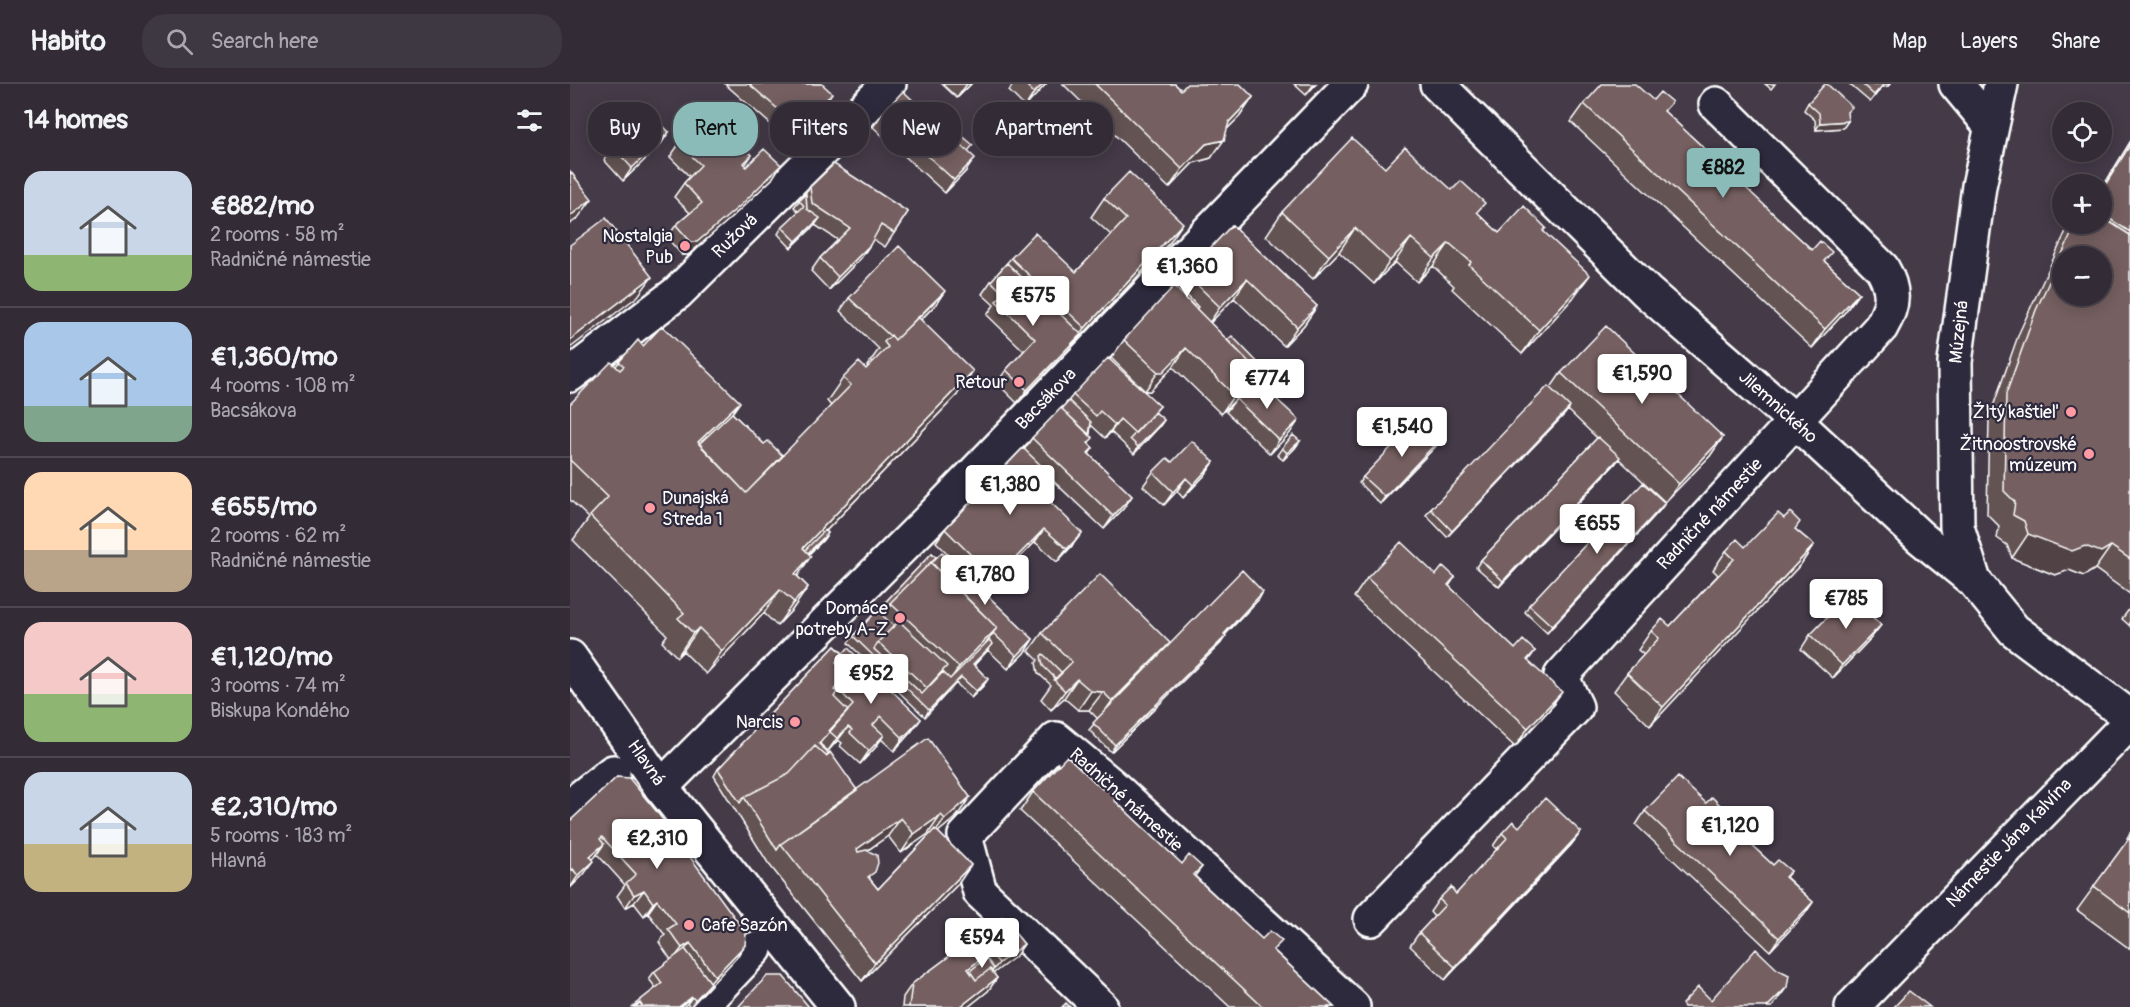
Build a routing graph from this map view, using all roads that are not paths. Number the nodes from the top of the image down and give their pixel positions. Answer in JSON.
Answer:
{"nodes":[{"id":1,"x":889,"y":84,"type":"edge"},
{"id":2,"x":1351,"y":84,"type":"edge"},
{"id":3,"x":1437,"y":84,"type":"edge"},
{"id":4,"x":1956,"y":84,"type":"edge"},
{"id":5,"x":2001,"y":84,"type":"edge"},
{"id":6,"x":1716,"y":104,"type":"dead end"},
{"id":7,"x":1991,"y":126,"type":"junction"},
{"id":8,"x":570,"y":375,"type":"edge"},
{"id":9,"x":1795,"y":422,"type":"junction"},
{"id":10,"x":1974,"y":581,"type":"junction"},
{"id":11,"x":570,"y":657,"type":"edge"},
{"id":12,"x":2130,"y":717,"type":"edge"},
{"id":13,"x":2130,"y":722,"type":"edge"},
{"id":14,"x":613,"y":772,"type":"dead end"},
{"id":15,"x":662,"y":787,"type":"junction"},
{"id":16,"x":570,"y":806,"type":"edge"},
{"id":17,"x":1371,"y":919,"type":"dead end"},
{"id":18,"x":755,"y":949,"type":"dead end"},
{"id":19,"x":700,"y":1007,"type":"edge"},
{"id":20,"x":838,"y":1007,"type":"edge"},
{"id":21,"x":1101,"y":1007,"type":"edge"},
{"id":22,"x":1353,"y":1007,"type":"edge"},
{"id":23,"x":1852,"y":1007,"type":"edge"}],
"edges":[{"from":1,"to":8,"type":"street","name":"Ružová"},
{"from":2,"to":15,"type":"street","name":"Bacsákova"},
{"from":3,"to":9,"type":"street","name":"Jilemnického"},
{"from":4,"to":7,"type":"street"},
{"from":5,"to":7,"type":"street","name":"Múzejná"},
{"from":6,"to":9,"type":"street","name":"Radničné námestie"},
{"from":7,"to":10,"type":"street","name":"Múzejná"},
{"from":9,"to":10,"type":"street","name":"Jilemnického"},
{"from":9,"to":17,"type":"street","name":"Radničné námestie"},
{"from":10,"to":12,"type":"street","name":"Jilemnického"},
{"from":11,"to":15,"type":"street","name":"Hlavná"},
{"from":13,"to":23,"type":"street","name":"Námestie Jána Kalvína"},
{"from":14,"to":16,"type":"street"},
{"from":15,"to":20,"type":"street","name":"Hlavná"},
{"from":18,"to":19,"type":"street"},
{"from":21,"to":22,"type":"street","name":"Radničné námestie"}]}
